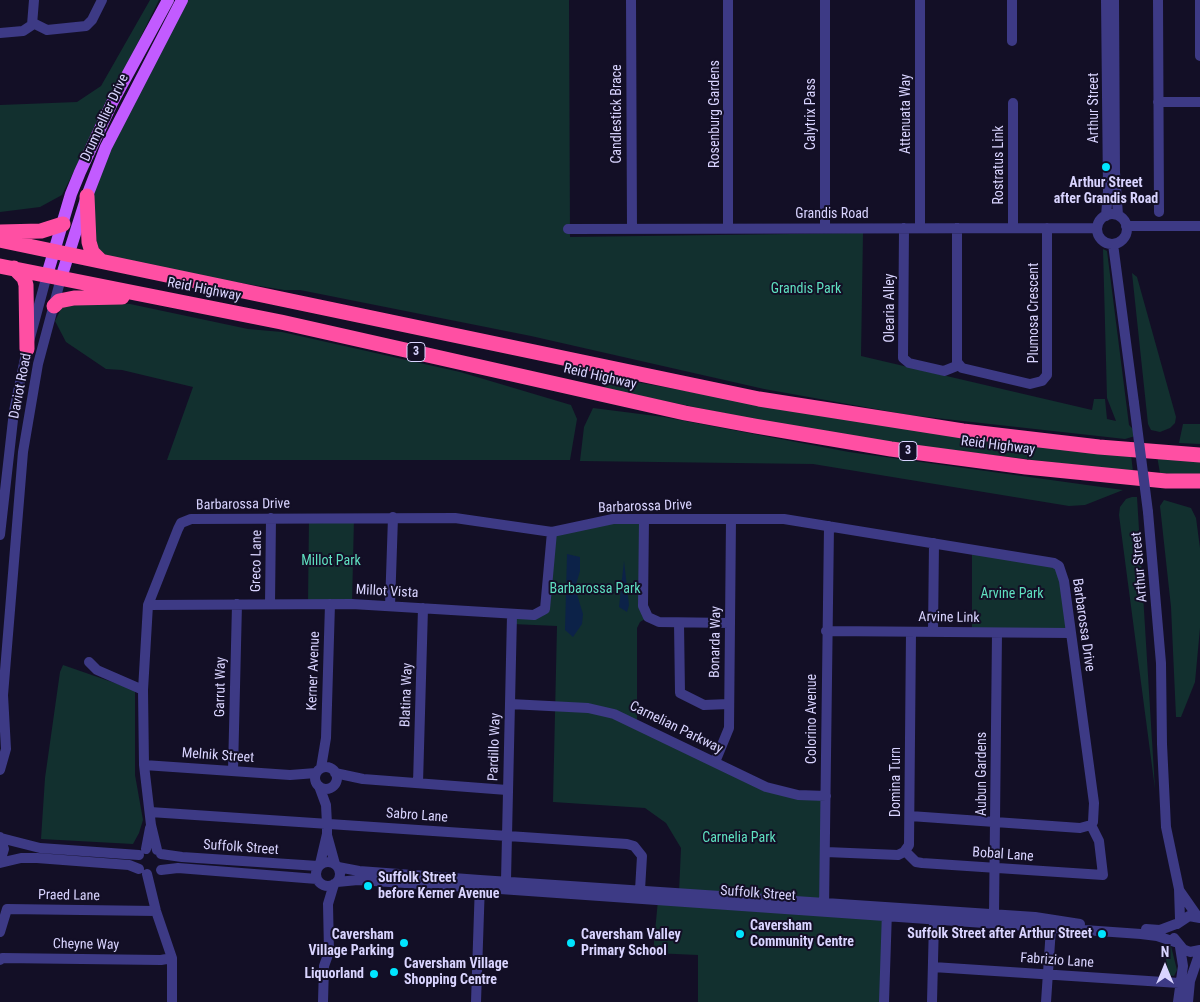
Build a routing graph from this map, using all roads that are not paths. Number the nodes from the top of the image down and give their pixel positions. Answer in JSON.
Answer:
{"nodes":[{"id":1,"x":34,"y":0,"type":"edge"},
{"id":2,"x":102,"y":0,"type":"edge"},
{"id":3,"x":168,"y":0,"type":"edge"},
{"id":4,"x":182,"y":0,"type":"edge"},
{"id":5,"x":631,"y":0,"type":"edge"},
{"id":6,"x":728,"y":0,"type":"edge"},
{"id":7,"x":825,"y":0,"type":"edge"},
{"id":8,"x":920,"y":0,"type":"edge"},
{"id":9,"x":1012,"y":0,"type":"edge"},
{"id":10,"x":1106,"y":0,"type":"edge"},
{"id":11,"x":1114,"y":0,"type":"edge"},
{"id":12,"x":1158,"y":0,"type":"edge"},
{"id":13,"x":1200,"y":0,"type":"edge"},
{"id":14,"x":33,"y":22,"type":"junction"},
{"id":15,"x":0,"y":33,"type":"edge"},
{"id":16,"x":1012,"y":41,"type":"dead end"},
{"id":17,"x":1200,"y":56,"type":"edge"},
{"id":18,"x":1012,"y":102,"type":"dead end"},
{"id":19,"x":1158,"y":102,"type":"junction"},
{"id":20,"x":1200,"y":102,"type":"edge"},
{"id":21,"x":87,"y":196,"type":"junction"},
{"id":22,"x":1159,"y":212,"type":"dead end"},
{"id":23,"x":1106,"y":216,"type":"junction"},
{"id":24,"x":1118,"y":216,"type":"junction"},
{"id":25,"x":63,"y":224,"type":"junction"},
{"id":26,"x":1126,"y":226,"type":"junction"},
{"id":27,"x":1200,"y":226,"type":"edge"},
{"id":28,"x":728,"y":228,"type":"junction"},
{"id":29,"x":824,"y":228,"type":"junction"},
{"id":30,"x":904,"y":228,"type":"junction"},
{"id":31,"x":920,"y":228,"type":"junction"},
{"id":32,"x":956,"y":228,"type":"junction"},
{"id":33,"x":1013,"y":228,"type":"junction"},
{"id":34,"x":1047,"y":228,"type":"junction"},
{"id":35,"x":1097,"y":228,"type":"junction"},
{"id":36,"x":568,"y":229,"type":"dead end"},
{"id":37,"x":632,"y":229,"type":"junction"},
{"id":38,"x":0,"y":232,"type":"edge"},
{"id":39,"x":0,"y":240,"type":"edge"},
{"id":40,"x":1113,"y":244,"type":"junction"},
{"id":41,"x":61,"y":253,"type":"junction"},
{"id":42,"x":100,"y":260,"type":"junction"},
{"id":43,"x":7,"y":267,"type":"edge"},
{"id":44,"x":54,"y":276,"type":"junction"},
{"id":45,"x":151,"y":296,"type":"junction"},
{"id":46,"x":54,"y":306,"type":"junction"},
{"id":47,"x":27,"y":349,"type":"junction"},
{"id":48,"x":959,"y":366,"type":"junction"},
{"id":49,"x":1200,"y":455,"type":"edge"},
{"id":50,"x":1200,"y":481,"type":"edge"},
{"id":51,"x":393,"y":517,"type":"junction"},
{"id":52,"x":271,"y":518,"type":"junction"},
{"id":53,"x":644,"y":519,"type":"junction"},
{"id":54,"x":731,"y":519,"type":"junction"},
{"id":55,"x":829,"y":526,"type":"junction"},
{"id":56,"x":552,"y":532,"type":"junction"},
{"id":57,"x":0,"y":535,"type":"edge"},
{"id":58,"x":934,"y":542,"type":"junction"},
{"id":59,"x":237,"y":604,"type":"junction"},
{"id":60,"x":270,"y":604,"type":"junction"},
{"id":61,"x":330,"y":604,"type":"junction"},
{"id":62,"x":148,"y":605,"type":"junction"},
{"id":63,"x":390,"y":606,"type":"junction"},
{"id":64,"x":423,"y":608,"type":"junction"},
{"id":65,"x":512,"y":615,"type":"junction"},
{"id":66,"x":679,"y":622,"type":"junction"},
{"id":67,"x":730,"y":623,"type":"junction"},
{"id":68,"x":826,"y":631,"type":"junction"},
{"id":69,"x":911,"y":632,"type":"junction"},
{"id":70,"x":933,"y":632,"type":"junction"},
{"id":71,"x":997,"y":633,"type":"junction"},
{"id":72,"x":1070,"y":633,"type":"junction"},
{"id":73,"x":90,"y":662,"type":"dead end"},
{"id":74,"x":143,"y":690,"type":"junction"},
{"id":75,"x":510,"y":704,"type":"junction"},
{"id":76,"x":729,"y":704,"type":"junction"},
{"id":77,"x":715,"y":762,"type":"junction"},
{"id":78,"x":144,"y":765,"type":"junction"},
{"id":79,"x":0,"y":770,"type":"edge"},
{"id":80,"x":233,"y":771,"type":"junction"},
{"id":81,"x":323,"y":775,"type":"junction"},
{"id":82,"x":363,"y":780,"type":"junction"},
{"id":83,"x":418,"y":783,"type":"junction"},
{"id":84,"x":333,"y":785,"type":"junction"},
{"id":85,"x":507,"y":790,"type":"junction"},
{"id":86,"x":826,"y":796,"type":"junction"},
{"id":87,"x":326,"y":805,"type":"junction"},
{"id":88,"x":150,"y":812,"type":"junction"},
{"id":89,"x":910,"y":816,"type":"junction"},
{"id":90,"x":995,"y":822,"type":"junction"},
{"id":91,"x":327,"y":824,"type":"junction"},
{"id":92,"x":1091,"y":825,"type":"junction"},
{"id":93,"x":327,"y":834,"type":"junction"},
{"id":94,"x":507,"y":836,"type":"junction"},
{"id":95,"x":0,"y":837,"type":"edge"},
{"id":96,"x":905,"y":851,"type":"junction"},
{"id":97,"x":151,"y":852,"type":"junction"},
{"id":98,"x":826,"y":852,"type":"junction"},
{"id":99,"x":0,"y":863,"type":"edge"},
{"id":100,"x":319,"y":865,"type":"junction"},
{"id":101,"x":337,"y":866,"type":"junction"},
{"id":102,"x":995,"y":868,"type":"junction"},
{"id":103,"x":151,"y":871,"type":"junction"},
{"id":104,"x":506,"y":880,"type":"junction"},
{"id":105,"x":319,"y":882,"type":"junction"},
{"id":106,"x":336,"y":883,"type":"junction"},
{"id":107,"x":480,"y":884,"type":"junction"},
{"id":108,"x":1179,"y":889,"type":"junction"},
{"id":109,"x":640,"y":890,"type":"junction"},
{"id":110,"x":328,"y":904,"type":"junction"},
{"id":111,"x":824,"y":908,"type":"junction"},
{"id":112,"x":156,"y":911,"type":"junction"},
{"id":113,"x":887,"y":912,"type":"junction"},
{"id":114,"x":994,"y":914,"type":"junction"},
{"id":115,"x":1199,"y":917,"type":"edge"},
{"id":116,"x":934,"y":921,"type":"junction"},
{"id":117,"x":1178,"y":922,"type":"junction"},
{"id":118,"x":1051,"y":928,"type":"junction"},
{"id":119,"x":0,"y":932,"type":"edge"},
{"id":120,"x":1178,"y":944,"type":"junction"},
{"id":121,"x":1200,"y":951,"type":"edge"},
{"id":122,"x":1,"y":958,"type":"edge"},
{"id":123,"x":172,"y":958,"type":"junction"},
{"id":124,"x":933,"y":967,"type":"junction"},
{"id":125,"x":1048,"y":974,"type":"junction"},
{"id":126,"x":1179,"y":983,"type":"junction"},
{"id":127,"x":172,"y":1002,"type":"edge"},
{"id":128,"x":323,"y":1002,"type":"edge"},
{"id":129,"x":476,"y":1002,"type":"edge"},
{"id":130,"x":884,"y":1002,"type":"edge"},
{"id":131,"x":932,"y":1002,"type":"edge"},
{"id":132,"x":1046,"y":1002,"type":"edge"},
{"id":133,"x":1178,"y":1002,"type":"edge"},
{"id":134,"x":1188,"y":1002,"type":"edge"}],
"edges":[{"from":1,"to":14,"type":"street"},
{"from":2,"to":14,"type":"street"},
{"from":3,"to":25,"type":"main road","name":"Drumpellier Drive"},
{"from":4,"to":21,"type":"main road","name":"Drumpellier Drive"},
{"from":5,"to":37,"type":"street","name":"Candlestick Brace"},
{"from":6,"to":28,"type":"street","name":"Rosenburg Gardens"},
{"from":7,"to":29,"type":"street","name":"Calytrix Pass"},
{"from":8,"to":31,"type":"street","name":"Attenuata Way"},
{"from":9,"to":16,"type":"street"},
{"from":10,"to":23,"type":"street","name":"Arthur Street"},
{"from":11,"to":24,"type":"street","name":"Arthur Street"},
{"from":12,"to":19,"type":"street"},
{"from":13,"to":17,"type":"street"},
{"from":14,"to":15,"type":"street"},
{"from":18,"to":33,"type":"street","name":"Rostratus Link"},
{"from":19,"to":20,"type":"street"},
{"from":19,"to":22,"type":"street"},
{"from":21,"to":41,"type":"main road","name":"Drumpellier Drive"},
{"from":21,"to":42,"type":"highway"},
{"from":23,"to":24,"type":"street"},
{"from":23,"to":35,"type":"street"},
{"from":24,"to":26,"type":"street"},
{"from":25,"to":38,"type":"highway"},
{"from":25,"to":41,"type":"main road","name":"Drumpellier Drive"},
{"from":26,"to":27,"type":"street"},
{"from":26,"to":40,"type":"street"},
{"from":28,"to":29,"type":"street","name":"Grandis Road"},
{"from":28,"to":37,"type":"street","name":"Grandis Road"},
{"from":29,"to":30,"type":"street","name":"Grandis Road"},
{"from":30,"to":31,"type":"street","name":"Grandis Road"},
{"from":30,"to":48,"type":"street","name":"Olearia Alley"},
{"from":31,"to":32,"type":"street","name":"Grandis Road"},
{"from":32,"to":33,"type":"street","name":"Grandis Road"},
{"from":32,"to":48,"type":"street"},
{"from":33,"to":34,"type":"street","name":"Grandis Road"},
{"from":34,"to":35,"type":"street","name":"Grandis Road"},
{"from":34,"to":48,"type":"street","name":"Plumosa Crescent"},
{"from":35,"to":40,"type":"street"},
{"from":36,"to":37,"type":"street","name":"Grandis Road"},
{"from":39,"to":41,"type":"highway","name":"Reid Highway","number":"3"},
{"from":40,"to":108,"type":"street","name":"Arthur Street","bridge":true},
{"from":41,"to":42,"type":"highway","name":"Reid Highway","number":"3"},
{"from":41,"to":44,"type":"main road"},
{"from":42,"to":49,"type":"highway","name":"Reid Highway","number":"3"},
{"from":43,"to":44,"type":"highway","name":"Reid Highway","number":"3"},
{"from":43,"to":47,"type":"highway"},
{"from":44,"to":45,"type":"highway","name":"Reid Highway","number":"3"},
{"from":44,"to":46,"type":"street","name":"Daviot Road"},
{"from":44,"to":47,"type":"street","name":"Daviot Road"},
{"from":45,"to":46,"type":"highway"},
{"from":45,"to":50,"type":"highway","name":"Reid Highway","number":"3"},
{"from":46,"to":79,"type":"street","name":"Daviot Road"},
{"from":47,"to":57,"type":"street","name":"Daviot Road"},
{"from":51,"to":52,"type":"street","name":"Barbarossa Drive"},
{"from":51,"to":56,"type":"street","name":"Barbarossa Drive"},
{"from":51,"to":63,"type":"street"},
{"from":52,"to":60,"type":"street","name":"Greco Lane"},
{"from":52,"to":62,"type":"street","name":"Barbarossa Drive"},
{"from":53,"to":54,"type":"street","name":"Barbarossa Drive"},
{"from":53,"to":56,"type":"street","name":"Barbarossa Drive"},
{"from":53,"to":66,"type":"street"},
{"from":54,"to":55,"type":"street","name":"Barbarossa Drive"},
{"from":54,"to":67,"type":"street","name":"Bonarda Way"},
{"from":55,"to":58,"type":"street","name":"Barbarossa Drive"},
{"from":55,"to":68,"type":"street","name":"Colorino Avenue"},
{"from":56,"to":65,"type":"street","name":"Millot Vista"},
{"from":58,"to":70,"type":"street"},
{"from":58,"to":72,"type":"street","name":"Barbarossa Drive"},
{"from":59,"to":60,"type":"street","name":"Millot Vista"},
{"from":59,"to":62,"type":"street","name":"Millot Vista"},
{"from":59,"to":80,"type":"street","name":"Garrut Way"},
{"from":60,"to":61,"type":"street","name":"Millot Vista"},
{"from":61,"to":63,"type":"street","name":"Millot Vista"},
{"from":61,"to":81,"type":"street","name":"Kerner Avenue"},
{"from":62,"to":74,"type":"street","name":"Barbarossa Drive"},
{"from":63,"to":64,"type":"street","name":"Millot Vista"},
{"from":64,"to":65,"type":"street","name":"Millot Vista"},
{"from":64,"to":83,"type":"street","name":"Blatina Way"},
{"from":65,"to":75,"type":"street","name":"Pardillo Way"},
{"from":66,"to":67,"type":"street"},
{"from":66,"to":76,"type":"street"},
{"from":67,"to":76,"type":"street","name":"Bonarda Way"},
{"from":68,"to":69,"type":"street","name":"Arvine Link"},
{"from":68,"to":86,"type":"street","name":"Colorino Avenue"},
{"from":69,"to":70,"type":"street","name":"Arvine Link"},
{"from":69,"to":89,"type":"street","name":"Domina Turn"},
{"from":70,"to":71,"type":"street","name":"Arvine Link"},
{"from":71,"to":72,"type":"street","name":"Arvine Link"},
{"from":71,"to":90,"type":"street","name":"Aubun Gardens"},
{"from":72,"to":92,"type":"street","name":"Barbarossa Drive"},
{"from":73,"to":74,"type":"street"},
{"from":74,"to":78,"type":"street","name":"Barbarossa Drive"},
{"from":75,"to":77,"type":"street","name":"Carnelian Parkway"},
{"from":75,"to":85,"type":"street","name":"Pardillo Way"},
{"from":76,"to":77,"type":"street","name":"Bonarda Way"},
{"from":77,"to":86,"type":"street","name":"Carnelian Parkway"},
{"from":78,"to":80,"type":"street","name":"Melnik Street"},
{"from":78,"to":88,"type":"street","name":"Barbarossa Drive"},
{"from":80,"to":81,"type":"street","name":"Melnik Street"},
{"from":81,"to":82,"type":"street","name":"Melnik Street"},
{"from":81,"to":84,"type":"street","name":"Kerner Avenue"},
{"from":81,"to":84,"type":"street","name":"Melnik Street"},
{"from":81,"to":87,"type":"street"},
{"from":82,"to":83,"type":"street","name":"Melnik Street"},
{"from":82,"to":84,"type":"street","name":"Melnik Street"},
{"from":83,"to":85,"type":"street","name":"Melnik Street"},
{"from":84,"to":87,"type":"street"},
{"from":85,"to":94,"type":"street","name":"Pardillo Way"},
{"from":86,"to":98,"type":"street","name":"Colorino Avenue"},
{"from":87,"to":91,"type":"street"},
{"from":88,"to":91,"type":"street","name":"Sabro Lane"},
{"from":88,"to":97,"type":"street","name":"Barbarossa Drive"},
{"from":89,"to":90,"type":"street"},
{"from":89,"to":96,"type":"street","name":"Domina Turn"},
{"from":90,"to":92,"type":"street"},
{"from":90,"to":102,"type":"street","name":"Aubun Gardens"},
{"from":91,"to":93,"type":"street"},
{"from":91,"to":94,"type":"street","name":"Sabro Lane"},
{"from":92,"to":102,"type":"street","name":"Bobal Lane"},
{"from":93,"to":100,"type":"street"},
{"from":93,"to":101,"type":"street"},
{"from":94,"to":104,"type":"street","name":"Pardillo Way"},
{"from":94,"to":109,"type":"street","name":"Sabro Lane"},
{"from":95,"to":97,"type":"street","name":"Suffolk Street"},
{"from":95,"to":99,"type":"street"},
{"from":96,"to":98,"type":"street"},
{"from":96,"to":102,"type":"street","name":"Bobal Lane"},
{"from":97,"to":100,"type":"street","name":"Suffolk Street"},
{"from":97,"to":103,"type":"street"},
{"from":97,"to":103,"type":"street"},
{"from":98,"to":111,"type":"street","name":"Colorino Avenue"},
{"from":99,"to":103,"type":"street","name":"Suffolk Street"},
{"from":100,"to":101,"type":"street"},
{"from":100,"to":105,"type":"street"},
{"from":101,"to":106,"type":"street"},
{"from":101,"to":107,"type":"street","name":"Suffolk Street"},
{"from":102,"to":114,"type":"street","name":"Aubun Gardens"},
{"from":103,"to":105,"type":"street","name":"Suffolk Street"},
{"from":103,"to":112,"type":"street"},
{"from":104,"to":107,"type":"street","name":"Suffolk Street"},
{"from":104,"to":109,"type":"street","name":"Suffolk Street"},
{"from":105,"to":106,"type":"street"},
{"from":105,"to":110,"type":"street"},
{"from":106,"to":107,"type":"street","name":"Suffolk Street"},
{"from":106,"to":110,"type":"street"},
{"from":107,"to":111,"type":"street","name":"Suffolk Street"},
{"from":107,"to":129,"type":"street"},
{"from":108,"to":115,"type":"street","name":"Arthur Street"},
{"from":108,"to":117,"type":"street","name":"Arthur Street"},
{"from":109,"to":111,"type":"street","name":"Suffolk Street"},
{"from":110,"to":128,"type":"street"},
{"from":111,"to":113,"type":"street","name":"Suffolk Street"},
{"from":112,"to":119,"type":"street","name":"Praed Lane"},
{"from":112,"to":123,"type":"street"},
{"from":113,"to":114,"type":"street","name":"Suffolk Street"},
{"from":113,"to":116,"type":"street","name":"Suffolk Street"},
{"from":113,"to":130,"type":"street"},
{"from":114,"to":117,"type":"street","name":"Suffolk Street"},
{"from":115,"to":117,"type":"street","name":"Suffolk Street"},
{"from":116,"to":118,"type":"street","name":"Suffolk Street"},
{"from":116,"to":124,"type":"street"},
{"from":117,"to":120,"type":"street","name":"Arthur Street"},
{"from":118,"to":120,"type":"street","name":"Suffolk Street"},
{"from":118,"to":125,"type":"street"},
{"from":120,"to":121,"type":"street","name":"Suffolk Street"},
{"from":120,"to":126,"type":"street"},
{"from":121,"to":134,"type":"street"},
{"from":122,"to":123,"type":"street","name":"Cheyne Way"},
{"from":123,"to":127,"type":"street"},
{"from":124,"to":125,"type":"street","name":"Fabrizio Lane"},
{"from":124,"to":131,"type":"street"},
{"from":125,"to":126,"type":"street","name":"Fabrizio Lane"},
{"from":125,"to":132,"type":"street"},
{"from":126,"to":133,"type":"street"}]}
